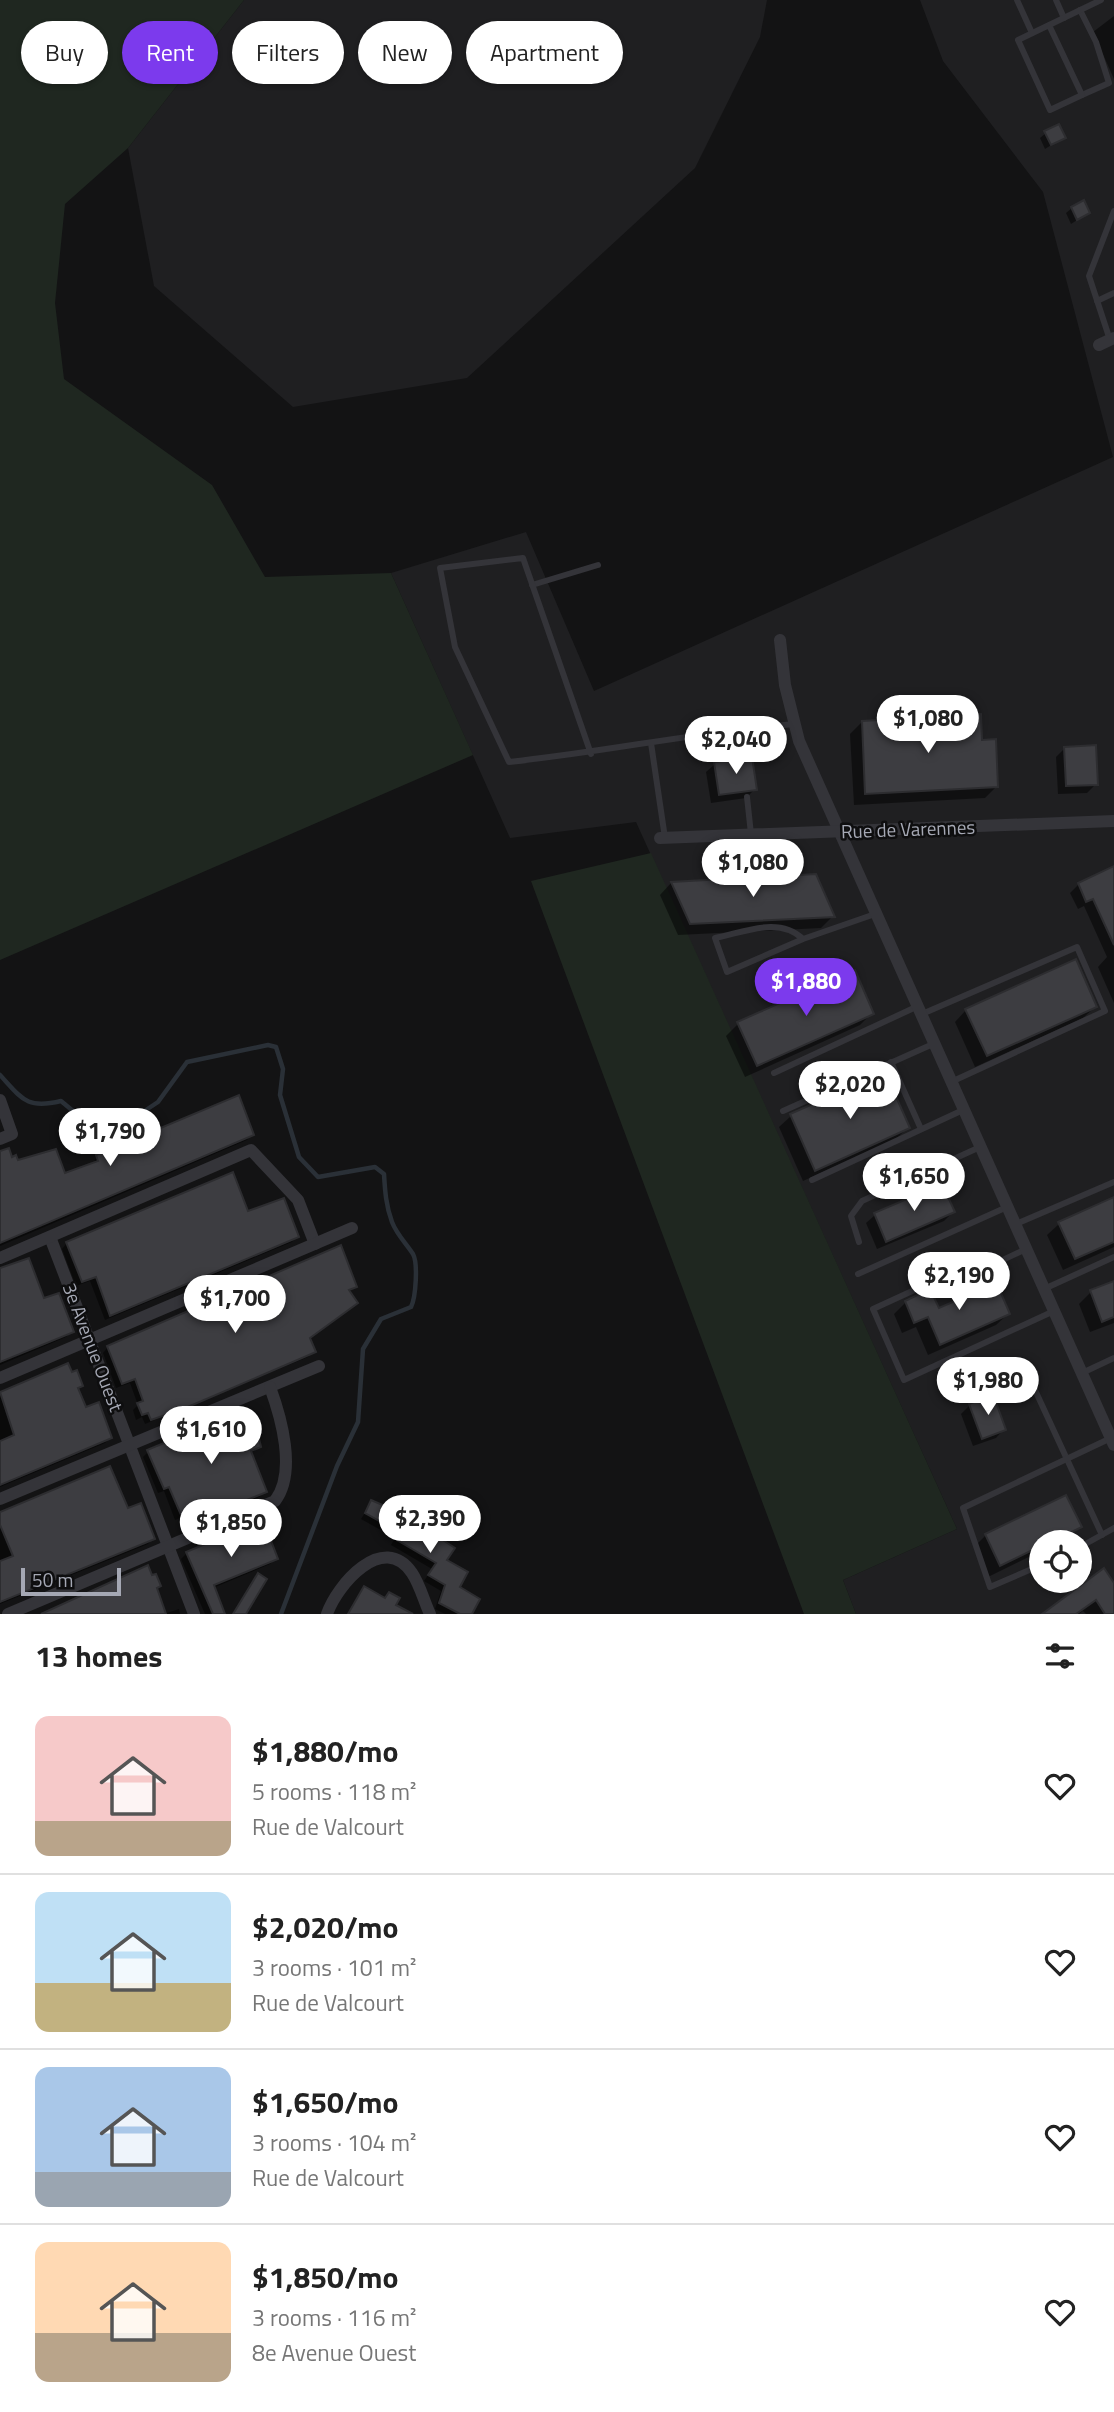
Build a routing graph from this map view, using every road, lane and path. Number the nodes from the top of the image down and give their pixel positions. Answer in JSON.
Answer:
{"nodes":[{"id":1,"x":1017,"y":0,"type":"edge"},
{"id":2,"x":1056,"y":0,"type":"edge"},
{"id":3,"x":1101,"y":0,"type":"edge"},
{"id":4,"x":1092,"y":2,"type":"edge"},
{"id":5,"x":1080,"y":10,"type":"junction"},
{"id":6,"x":1063,"y":18,"type":"junction"},
{"id":7,"x":1049,"y":25,"type":"junction"},
{"id":8,"x":1032,"y":33,"type":"junction"},
{"id":9,"x":1082,"y":95,"type":"junction"},
{"id":10,"x":1114,"y":211,"type":"edge"},
{"id":11,"x":1114,"y":293,"type":"edge"},
{"id":12,"x":1097,"y":301,"type":"junction"},
{"id":13,"x":1108,"y":341,"type":"edge"},
{"id":14,"x":598,"y":565,"type":"dead end"},
{"id":15,"x":532,"y":585,"type":"junction"},
{"id":16,"x":779,"y":640,"type":"dead end"},
{"id":17,"x":794,"y":724,"type":"junction"},
{"id":18,"x":651,"y":743,"type":"junction"},
{"id":19,"x":591,"y":754,"type":"junction"},
{"id":20,"x":747,"y":797,"type":"dead end"},
{"id":21,"x":1114,"y":821,"type":"edge"},
{"id":22,"x":837,"y":831,"type":"junction"},
{"id":23,"x":751,"y":834,"type":"junction"},
{"id":24,"x":663,"y":838,"type":"joint"},
{"id":25,"x":875,"y":914,"type":"junction"},
{"id":26,"x":803,"y":939,"type":"junction"},
{"id":27,"x":918,"y":1011,"type":"junction"},
{"id":28,"x":933,"y":1044,"type":"junction"},
{"id":29,"x":891,"y":1062,"type":"junction"},
{"id":30,"x":774,"y":1073,"type":"dead end"},
{"id":31,"x":951,"y":1082,"type":"junction"},
{"id":32,"x":0,"y":1100,"type":"edge"},
{"id":33,"x":963,"y":1110,"type":"junction"},
{"id":34,"x":783,"y":1111,"type":"dead end"},
{"id":35,"x":921,"y":1129,"type":"junction"},
{"id":36,"x":6,"y":1137,"type":"edge"},
{"id":37,"x":980,"y":1147,"type":"junction"},
{"id":38,"x":812,"y":1180,"type":"dead end"},
{"id":39,"x":1114,"y":1182,"type":"edge"},
{"id":40,"x":1007,"y":1207,"type":"junction"},
{"id":41,"x":1015,"y":1224,"type":"junction"},
{"id":42,"x":352,"y":1228,"type":"dead end"},
{"id":43,"x":50,"y":1237,"type":"junction"},
{"id":44,"x":859,"y":1242,"type":"dead end"},
{"id":45,"x":315,"y":1244,"type":"junction"},
{"id":46,"x":1026,"y":1249,"type":"junction"},
{"id":47,"x":1114,"y":1257,"type":"edge"},
{"id":48,"x":0,"y":1258,"type":"edge"},
{"id":49,"x":858,"y":1274,"type":"dead end"},
{"id":50,"x":1044,"y":1289,"type":"junction"},
{"id":51,"x":1054,"y":1311,"type":"junction"},
{"id":52,"x":91,"y":1339,"type":"junction"},
{"id":53,"x":1114,"y":1359,"type":"edge"},
{"id":54,"x":1023,"y":1364,"type":"dead end"},
{"id":55,"x":318,"y":1366,"type":"dead end"},
{"id":56,"x":1082,"y":1373,"type":"junction"},
{"id":57,"x":0,"y":1378,"type":"edge"},
{"id":58,"x":270,"y":1387,"type":"junction"},
{"id":59,"x":1111,"y":1433,"type":"edge"},
{"id":60,"x":130,"y":1444,"type":"junction"},
{"id":61,"x":1068,"y":1458,"type":"junction"},
{"id":62,"x":0,"y":1499,"type":"edge"},
{"id":63,"x":1114,"y":1528,"type":"edge"},
{"id":64,"x":1102,"y":1535,"type":"junction"},
{"id":65,"x":1092,"y":1540,"type":"edge"},
{"id":66,"x":168,"y":1546,"type":"junction"},
{"id":67,"x":1029,"y":1570,"type":"edge"},
{"id":68,"x":8,"y":1614,"type":"edge"},
{"id":69,"x":194,"y":1614,"type":"edge"},
{"id":70,"x":327,"y":1614,"type":"edge"},
{"id":71,"x":430,"y":1614,"type":"edge"}],
"edges":[{"from":1,"to":8,"type":"lane"},
{"from":2,"to":6,"type":"lane"},
{"from":3,"to":4,"type":"lane"},
{"from":4,"to":5,"type":"lane"},
{"from":5,"to":6,"type":"lane"},
{"from":5,"to":9,"type":"lane"},
{"from":6,"to":7,"type":"lane"},
{"from":7,"to":8,"type":"lane"},
{"from":7,"to":9,"type":"lane"},
{"from":8,"to":9,"type":"lane"},
{"from":10,"to":12,"type":"lane"},
{"from":11,"to":12,"type":"lane"},
{"from":12,"to":13,"type":"lane"},
{"from":14,"to":15,"type":"lane"},
{"from":15,"to":19,"type":"lane"},
{"from":15,"to":19,"type":"lane"},
{"from":16,"to":17,"type":"street"},
{"from":17,"to":18,"type":"lane"},
{"from":17,"to":22,"type":"street"},
{"from":18,"to":19,"type":"lane"},
{"from":18,"to":24,"type":"lane"},
{"from":20,"to":23,"type":"lane"},
{"from":21,"to":22,"type":"street","name":"Rue de Varennes"},
{"from":22,"to":23,"type":"street","name":"Rue de Varennes"},
{"from":22,"to":25,"type":"street"},
{"from":23,"to":24,"type":"street","name":"Rue de Varennes"},
{"from":25,"to":26,"type":"lane"},
{"from":25,"to":27,"type":"street"},
{"from":26,"to":26,"type":"lane"},
{"from":27,"to":28,"type":"street"},
{"from":27,"to":30,"type":"lane"},
{"from":27,"to":31,"type":"lane"},
{"from":28,"to":29,"type":"lane"},
{"from":28,"to":31,"type":"street"},
{"from":29,"to":34,"type":"lane"},
{"from":29,"to":35,"type":"lane"},
{"from":31,"to":33,"type":"street"},
{"from":32,"to":36,"type":"street"},
{"from":33,"to":35,"type":"lane"},
{"from":33,"to":37,"type":"street"},
{"from":35,"to":38,"type":"lane"},
{"from":37,"to":40,"type":"street"},
{"from":37,"to":44,"type":"lane"},
{"from":39,"to":41,"type":"lane"},
{"from":40,"to":41,"type":"street"},
{"from":40,"to":49,"type":"lane"},
{"from":41,"to":46,"type":"street"},
{"from":42,"to":45,"type":"street"},
{"from":43,"to":45,"type":"street"},
{"from":43,"to":48,"type":"street"},
{"from":43,"to":52,"type":"street","name":"3e Avenue Ouest"},
{"from":45,"to":52,"type":"street"},
{"from":46,"to":50,"type":"street"},
{"from":46,"to":51,"type":"lane"},
{"from":47,"to":50,"type":"lane"},
{"from":50,"to":51,"type":"street"},
{"from":51,"to":56,"type":"street"},
{"from":52,"to":57,"type":"street"},
{"from":52,"to":60,"type":"street","name":"3e Avenue Ouest"},
{"from":53,"to":56,"type":"lane"},
{"from":54,"to":61,"type":"lane"},
{"from":55,"to":58,"type":"street"},
{"from":56,"to":59,"type":"street"},
{"from":58,"to":60,"type":"street"},
{"from":58,"to":66,"type":"street"},
{"from":59,"to":61,"type":"lane"},
{"from":60,"to":62,"type":"street"},
{"from":60,"to":66,"type":"street","name":"3e Avenue Ouest"},
{"from":61,"to":64,"type":"lane"},
{"from":61,"to":67,"type":"lane"},
{"from":63,"to":64,"type":"lane"},
{"from":64,"to":65,"type":"lane"},
{"from":66,"to":68,"type":"street"},
{"from":66,"to":69,"type":"street","name":"3e Avenue Ouest"},
{"from":70,"to":71,"type":"street"}]}
